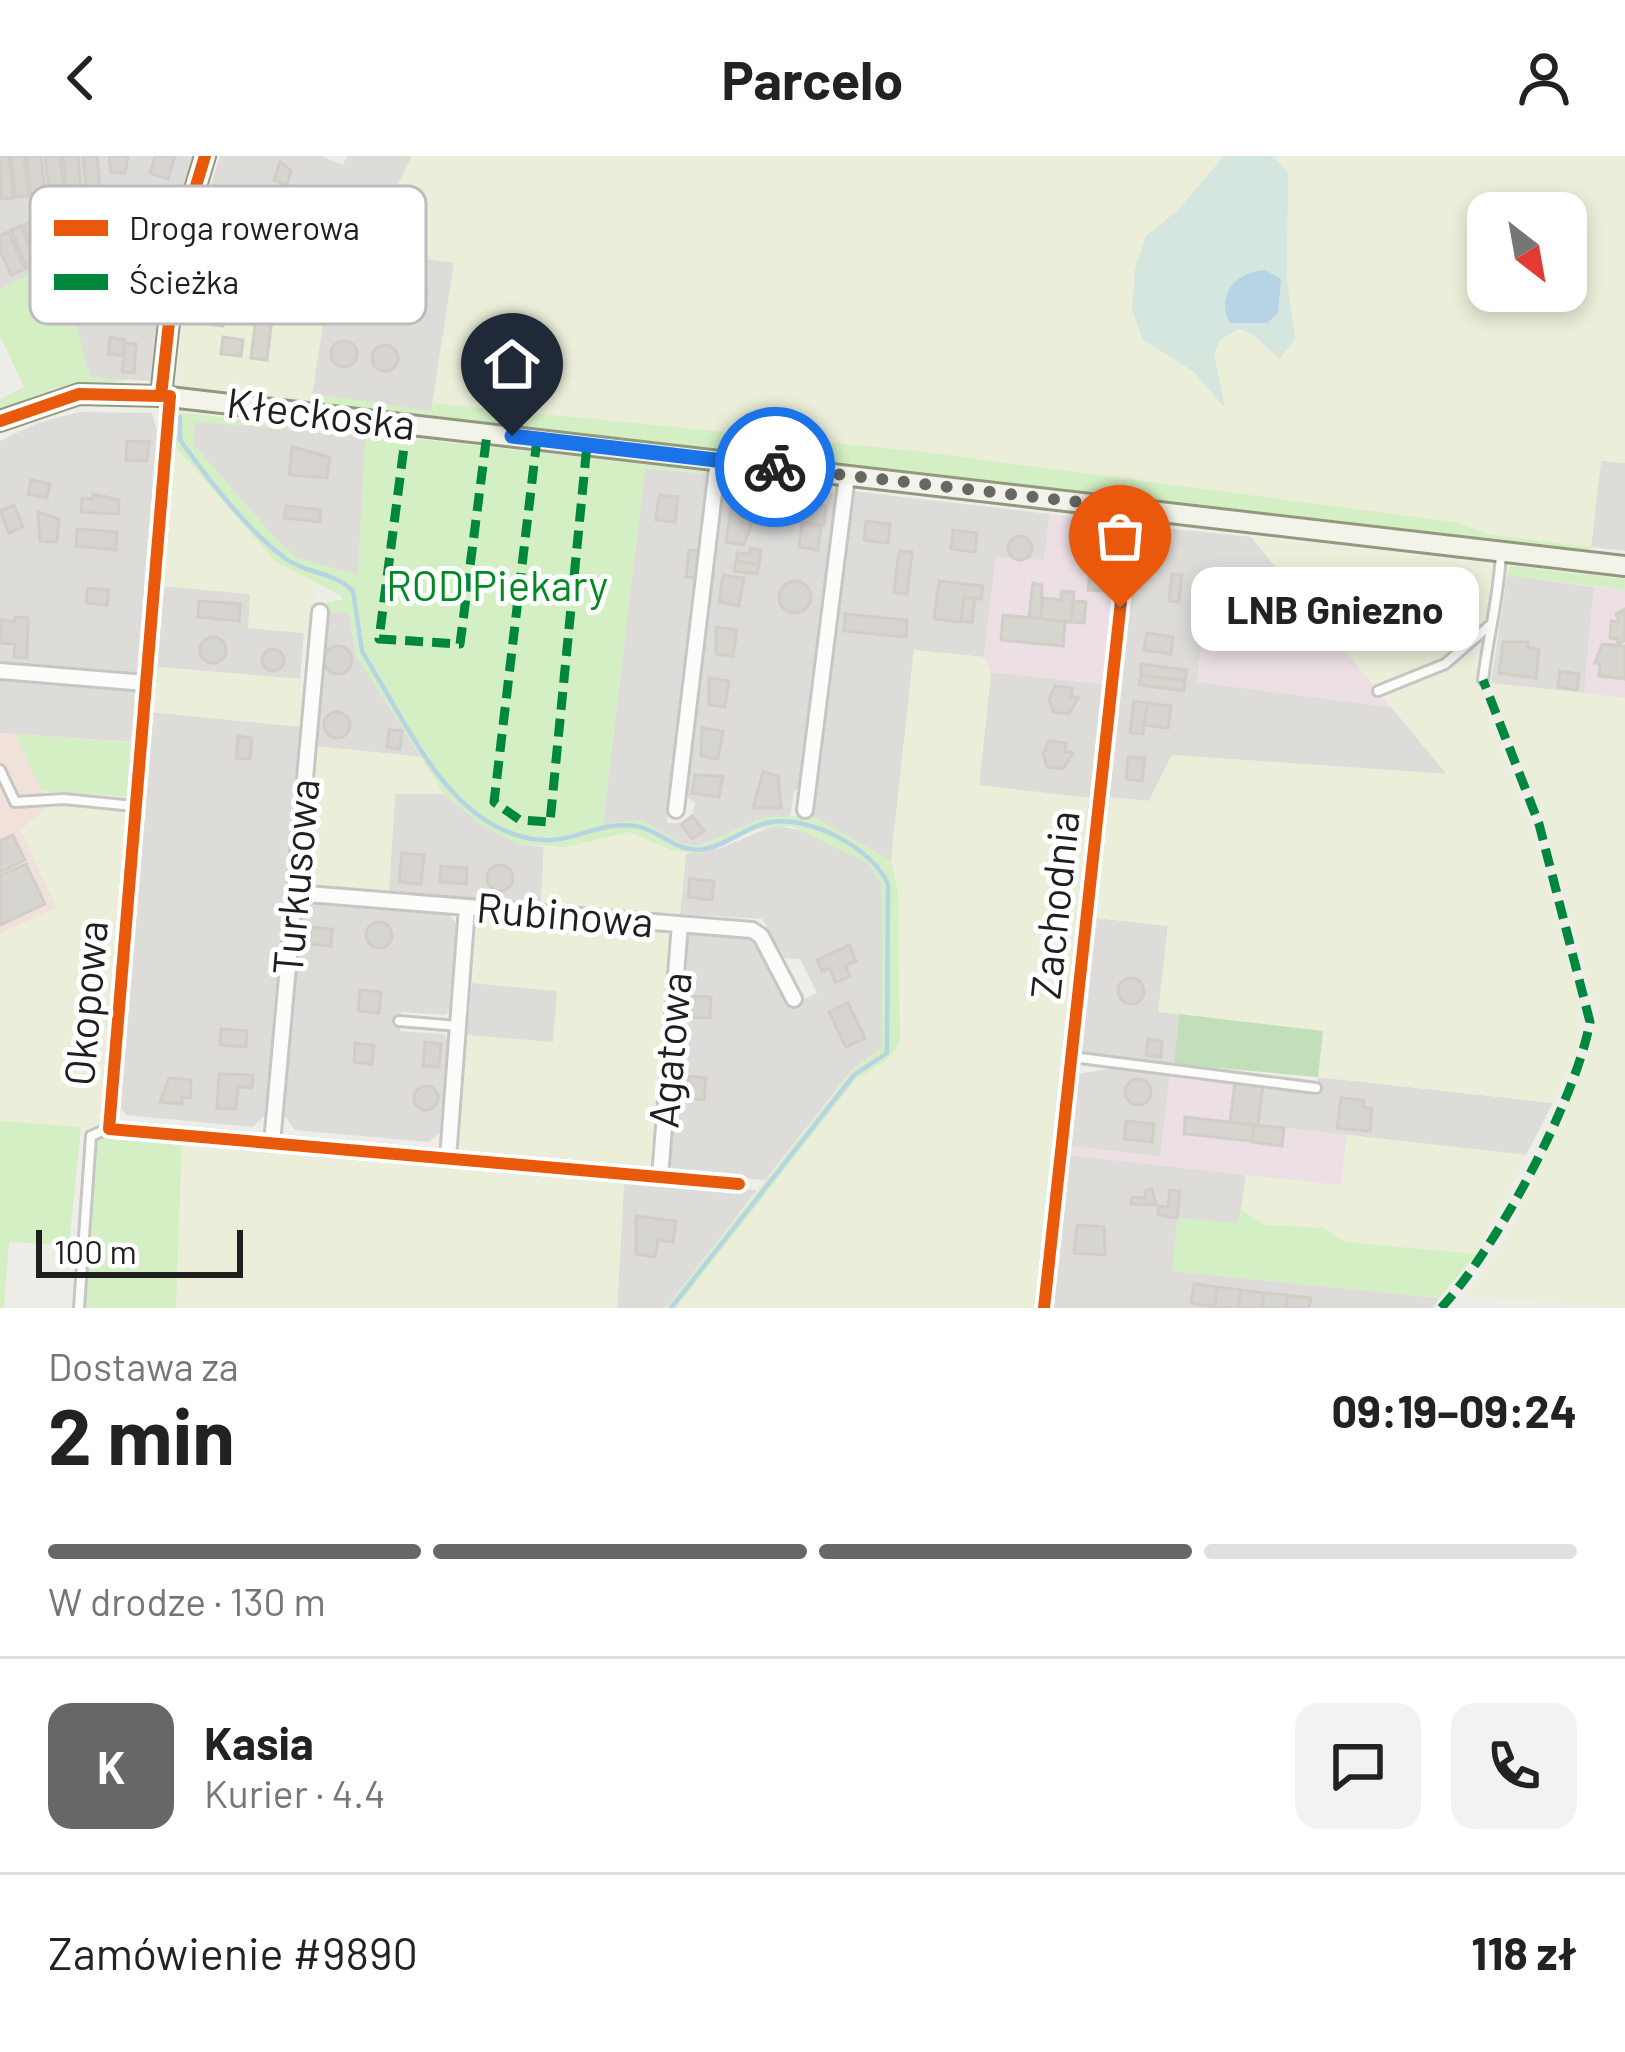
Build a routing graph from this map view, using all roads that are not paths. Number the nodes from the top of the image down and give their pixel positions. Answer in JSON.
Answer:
{"nodes":[{"id":1,"x":206,"y":156,"type":"edge"},
{"id":2,"x":197,"y":186,"type":"edge"},
{"id":3,"x":171,"y":324,"type":"edge"},
{"id":4,"x":166,"y":396,"type":"junction"},
{"id":5,"x":0,"y":421,"type":"edge"},
{"id":6,"x":718,"y":460,"type":"junction"},
{"id":7,"x":848,"y":476,"type":"junction"},
{"id":8,"x":1131,"y":508,"type":"junction"},
{"id":9,"x":1502,"y":552,"type":"junction"},
{"id":10,"x":1625,"y":566,"type":"edge"},
{"id":11,"x":320,"y":612,"type":"dead end"},
{"id":12,"x":1489,"y":626,"type":"junction"},
{"id":13,"x":0,"y":671,"type":"edge"},
{"id":14,"x":1483,"y":680,"type":"dead end"},
{"id":15,"x":146,"y":683,"type":"junction"},
{"id":16,"x":1378,"y":691,"type":"dead end"},
{"id":17,"x":0,"y":770,"type":"edge"},
{"id":18,"x":136,"y":806,"type":"junction"},
{"id":19,"x":676,"y":810,"type":"dead end"},
{"id":20,"x":805,"y":811,"type":"dead end"},
{"id":21,"x":295,"y":893,"type":"junction"},
{"id":22,"x":467,"y":907,"type":"junction"},
{"id":23,"x":680,"y":924,"type":"junction"},
{"id":24,"x":794,"y":999,"type":"dead end"},
{"id":25,"x":400,"y":1022,"type":"dead end"},
{"id":26,"x":458,"y":1026,"type":"junction"},
{"id":27,"x":1072,"y":1058,"type":"junction"},
{"id":28,"x":1316,"y":1088,"type":"dead end"},
{"id":29,"x":109,"y":1129,"type":"junction"},
{"id":30,"x":272,"y":1143,"type":"junction"},
{"id":31,"x":448,"y":1158,"type":"junction"},
{"id":32,"x":660,"y":1177,"type":"junction"},
{"id":33,"x":739,"y":1184,"type":"dead end"},
{"id":34,"x":79,"y":1308,"type":"edge"},
{"id":35,"x":1044,"y":1308,"type":"edge"}],
"edges":[{"from":1,"to":2,"type":"main road"},
{"from":3,"to":4,"type":"main road"},
{"from":4,"to":5,"type":"main road","name":"Kłeckoska"},
{"from":4,"to":6,"type":"main road","name":"Kłeckoska"},
{"from":4,"to":15,"type":"street","name":"Okopowa"},
{"from":6,"to":7,"type":"main road","name":"Kłeckoska"},
{"from":6,"to":19,"type":"street"},
{"from":7,"to":8,"type":"main road","name":"Kłeckoska"},
{"from":7,"to":20,"type":"street"},
{"from":8,"to":9,"type":"main road","name":"Kłeckoska"},
{"from":8,"to":27,"type":"street","name":"Zachodnia"},
{"from":9,"to":10,"type":"main road","name":"Kłeckoska"},
{"from":9,"to":12,"type":"lane"},
{"from":11,"to":21,"type":"street","name":"Turkusowa"},
{"from":12,"to":14,"type":"lane"},
{"from":12,"to":16,"type":"lane"},
{"from":13,"to":15,"type":"street"},
{"from":15,"to":18,"type":"street","name":"Okopowa"},
{"from":17,"to":18,"type":"lane"},
{"from":18,"to":29,"type":"street","name":"Okopowa"},
{"from":21,"to":22,"type":"street","name":"Rubinowa"},
{"from":21,"to":30,"type":"street","name":"Turkusowa"},
{"from":22,"to":23,"type":"street","name":"Rubinowa"},
{"from":22,"to":26,"type":"street"},
{"from":23,"to":24,"type":"street","name":"Rubinowa"},
{"from":23,"to":32,"type":"street","name":"Agatowa"},
{"from":25,"to":26,"type":"lane"},
{"from":26,"to":31,"type":"street"},
{"from":27,"to":28,"type":"lane","name":"Zachodnia"},
{"from":27,"to":35,"type":"street","name":"Zachodnia"},
{"from":29,"to":30,"type":"street","name":"Okopowa"},
{"from":29,"to":34,"type":"lane","name":"Okopowa"},
{"from":30,"to":31,"type":"street","name":"Okopowa"},
{"from":31,"to":32,"type":"street","name":"Okopowa"},
{"from":32,"to":33,"type":"street","name":"Okopowa"}]}
